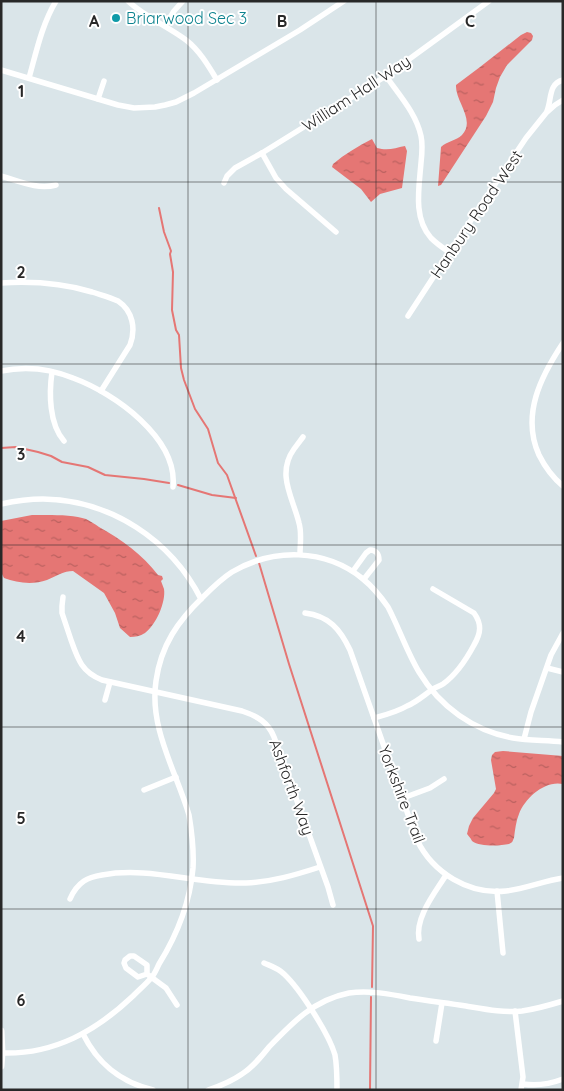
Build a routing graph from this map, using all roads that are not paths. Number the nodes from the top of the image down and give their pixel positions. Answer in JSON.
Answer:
{"nodes":[{"id":1,"x":56,"y":1,"type":"edge"},
{"id":2,"x":128,"y":1,"type":"edge"},
{"id":3,"x":183,"y":1,"type":"edge"},
{"id":4,"x":344,"y":1,"type":"edge"},
{"id":5,"x":489,"y":1,"type":"edge"},
{"id":6,"x":165,"y":26,"type":"junction"},
{"id":7,"x":1,"y":70,"type":"edge"},
{"id":8,"x":386,"y":76,"type":"junction"},
{"id":9,"x":29,"y":78,"type":"junction"},
{"id":10,"x":217,"y":80,"type":"junction"},
{"id":11,"x":563,"y":80,"type":"edge"},
{"id":12,"x":104,"y":81,"type":"dead end"},
{"id":13,"x":98,"y":99,"type":"junction"},
{"id":14,"x":563,"y":100,"type":"edge"},
{"id":15,"x":546,"y":113,"type":"junction"},
{"id":16,"x":262,"y":153,"type":"junction"},
{"id":17,"x":1,"y":176,"type":"edge"},
{"id":18,"x":224,"y":183,"type":"dead end"},
{"id":19,"x":56,"y":184,"type":"dead end"},
{"id":20,"x":336,"y":232,"type":"dead end"},
{"id":21,"x":450,"y":252,"type":"junction"},
{"id":22,"x":1,"y":283,"type":"edge"},
{"id":23,"x":408,"y":316,"type":"dead end"},
{"id":24,"x":563,"y":342,"type":"edge"},
{"id":25,"x":1,"y":370,"type":"edge"},
{"id":26,"x":52,"y":372,"type":"junction"},
{"id":27,"x":101,"y":391,"type":"junction"},
{"id":28,"x":304,"y":437,"type":"dead end"},
{"id":29,"x":64,"y":441,"type":"dead end"},
{"id":30,"x":563,"y":486,"type":"edge"},
{"id":31,"x":173,"y":487,"type":"dead end"},
{"id":32,"x":1,"y":504,"type":"edge"},
{"id":33,"x":300,"y":554,"type":"junction"},
{"id":34,"x":353,"y":571,"type":"junction"},
{"id":35,"x":364,"y":579,"type":"junction"},
{"id":36,"x":433,"y":589,"type":"dead end"},
{"id":37,"x":63,"y":597,"type":"dead end"},
{"id":38,"x":201,"y":599,"type":"junction"},
{"id":39,"x":305,"y":613,"type":"dead end"},
{"id":40,"x":563,"y":633,"type":"edge"},
{"id":41,"x":547,"y":668,"type":"junction"},
{"id":42,"x":563,"y":672,"type":"edge"},
{"id":43,"x":110,"y":682,"type":"junction"},
{"id":44,"x":432,"y":690,"type":"junction"},
{"id":45,"x":155,"y":692,"type":"junction"},
{"id":46,"x":105,"y":700,"type":"dead end"},
{"id":47,"x":374,"y":718,"type":"junction"},
{"id":48,"x":524,"y":739,"type":"junction"},
{"id":49,"x":563,"y":742,"type":"edge"},
{"id":50,"x":176,"y":777,"type":"junction"},
{"id":51,"x":444,"y":779,"type":"dead end"},
{"id":52,"x":144,"y":790,"type":"dead end"},
{"id":53,"x":403,"y":798,"type":"junction"},
{"id":54,"x":320,"y":867,"type":"junction"},
{"id":55,"x":446,"y":875,"type":"junction"},
{"id":56,"x":563,"y":878,"type":"edge"},
{"id":57,"x":191,"y":879,"type":"junction"},
{"id":58,"x":497,"y":891,"type":"junction"},
{"id":59,"x":70,"y":899,"type":"dead end"},
{"id":60,"x":332,"y":905,"type":"dead end"},
{"id":61,"x":419,"y":939,"type":"dead end"},
{"id":62,"x":503,"y":953,"type":"dead end"},
{"id":63,"x":264,"y":963,"type":"dead end"},
{"id":64,"x":149,"y":975,"type":"junction"},
{"id":65,"x":563,"y":1001,"type":"edge"},
{"id":66,"x":442,"y":1003,"type":"junction"},
{"id":67,"x":177,"y":1005,"type":"dead end"},
{"id":68,"x":311,"y":1009,"type":"junction"},
{"id":69,"x":515,"y":1011,"type":"junction"},
{"id":70,"x":1,"y":1032,"type":"edge"},
{"id":71,"x":83,"y":1034,"type":"junction"},
{"id":72,"x":436,"y":1041,"type":"dead end"},
{"id":73,"x":2,"y":1053,"type":"edge"},
{"id":74,"x":1,"y":1066,"type":"edge"},
{"id":75,"x":563,"y":1079,"type":"edge"},
{"id":76,"x":522,"y":1087,"type":"edge"},
{"id":77,"x":153,"y":1090,"type":"edge"},
{"id":78,"x":208,"y":1090,"type":"edge"},
{"id":79,"x":336,"y":1090,"type":"edge"}],
"edges":[{"from":1,"to":9,"type":"street"},
{"from":2,"to":6,"type":"street"},
{"from":3,"to":6,"type":"street"},
{"from":4,"to":10,"type":"street"},
{"from":5,"to":8,"type":"street","name":"William Hall Way"},
{"from":6,"to":10,"type":"street"},
{"from":7,"to":9,"type":"street"},
{"from":8,"to":16,"type":"street","name":"William Hall Way"},
{"from":8,"to":21,"type":"street"},
{"from":9,"to":13,"type":"street"},
{"from":10,"to":13,"type":"street"},
{"from":11,"to":15,"type":"street","name":"Hanbury Road West"},
{"from":12,"to":13,"type":"street"},
{"from":14,"to":15,"type":"street","name":"Hanbury Road West"},
{"from":15,"to":21,"type":"street","name":"Hanbury Road West"},
{"from":16,"to":18,"type":"street","name":"William Hall Way"},
{"from":16,"to":20,"type":"street"},
{"from":17,"to":19,"type":"street"},
{"from":21,"to":23,"type":"street","name":"Hanbury Road West"},
{"from":22,"to":27,"type":"street"},
{"from":24,"to":30,"type":"street"},
{"from":25,"to":26,"type":"street"},
{"from":26,"to":27,"type":"street"},
{"from":26,"to":29,"type":"street"},
{"from":27,"to":31,"type":"street"},
{"from":28,"to":33,"type":"street"},
{"from":32,"to":38,"type":"street"},
{"from":33,"to":34,"type":"street"},
{"from":33,"to":38,"type":"street"},
{"from":34,"to":35,"type":"street"},
{"from":34,"to":35,"type":"street"},
{"from":35,"to":44,"type":"street"},
{"from":36,"to":44,"type":"street"},
{"from":37,"to":43,"type":"street","name":"Ashforth Way"},
{"from":38,"to":45,"type":"street"},
{"from":39,"to":47,"type":"street","name":"Yorkshire Trail"},
{"from":40,"to":41,"type":"street"},
{"from":41,"to":42,"type":"street"},
{"from":41,"to":48,"type":"street"},
{"from":43,"to":45,"type":"street","name":"Ashforth Way"},
{"from":43,"to":46,"type":"street"},
{"from":44,"to":47,"type":"street"},
{"from":44,"to":48,"type":"street"},
{"from":45,"to":50,"type":"street"},
{"from":45,"to":54,"type":"street","name":"Ashforth Way"},
{"from":47,"to":53,"type":"street","name":"Yorkshire Trail"},
{"from":48,"to":49,"type":"street"},
{"from":50,"to":52,"type":"street"},
{"from":50,"to":57,"type":"street"},
{"from":51,"to":53,"type":"street"},
{"from":53,"to":55,"type":"street","name":"Yorkshire Trail"},
{"from":54,"to":57,"type":"street"},
{"from":54,"to":60,"type":"street","name":"Ashforth Way"},
{"from":55,"to":58,"type":"street","name":"Yorkshire Trail"},
{"from":55,"to":61,"type":"street"},
{"from":56,"to":58,"type":"street","name":"Yorkshire Trail"},
{"from":57,"to":59,"type":"street"},
{"from":57,"to":64,"type":"street"},
{"from":58,"to":62,"type":"street"},
{"from":63,"to":68,"type":"street"},
{"from":64,"to":67,"type":"street"},
{"from":64,"to":71,"type":"street"},
{"from":65,"to":69,"type":"street"},
{"from":66,"to":68,"type":"street"},
{"from":66,"to":69,"type":"street"},
{"from":66,"to":72,"type":"street"},
{"from":68,"to":78,"type":"street"},
{"from":68,"to":79,"type":"street"},
{"from":69,"to":76,"type":"street"},
{"from":70,"to":73,"type":"street"},
{"from":71,"to":73,"type":"street"},
{"from":71,"to":77,"type":"street"},
{"from":73,"to":74,"type":"street"},
{"from":75,"to":76,"type":"street"}]}
